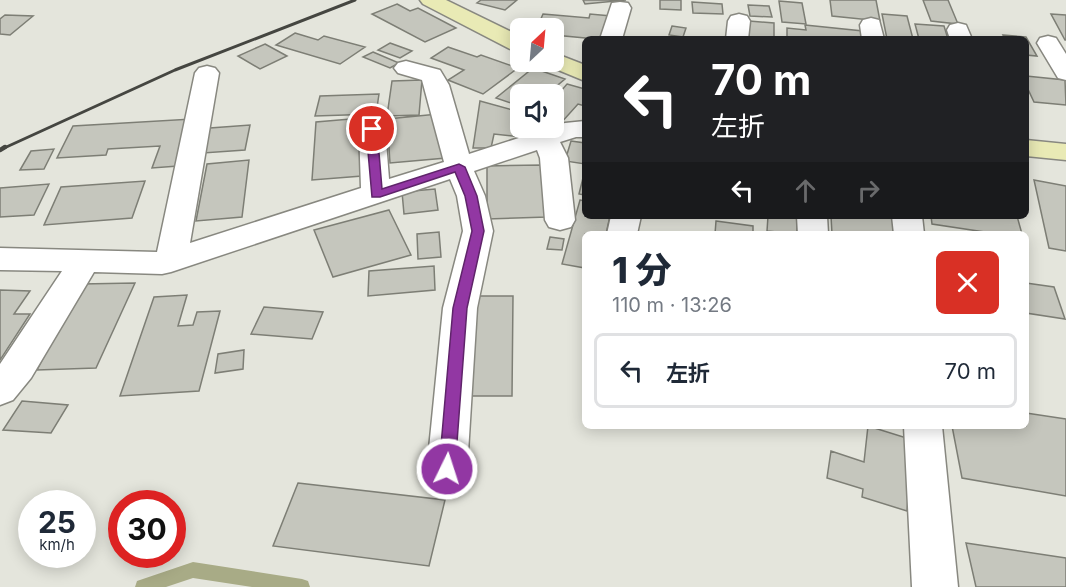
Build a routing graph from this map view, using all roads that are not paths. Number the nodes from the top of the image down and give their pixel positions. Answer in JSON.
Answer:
{"nodes":[{"id":1,"x":436,"y":1,"type":"edge"},
{"id":2,"x":620,"y":8,"type":"dead end"},
{"id":3,"x":612,"y":36,"type":"edge"},
{"id":4,"x":510,"y":40,"type":"edge"},
{"id":5,"x":1048,"y":42,"type":"dead end"},
{"id":6,"x":564,"y":65,"type":"edge"},
{"id":7,"x":406,"y":68,"type":"dead end"},
{"id":8,"x":207,"y":73,"type":"dead end"},
{"id":9,"x":582,"y":73,"type":"edge"},
{"id":10,"x":1066,"y":73,"type":"edge"},
{"id":11,"x":372,"y":129,"type":"dead end"},
{"id":12,"x":582,"y":129,"type":"edge"},
{"id":13,"x":546,"y":139,"type":"junction"},
{"id":14,"x":1029,"y":145,"type":"edge"},
{"id":15,"x":1066,"y":152,"type":"edge"},
{"id":16,"x":459,"y":167,"type":"junction"},
{"id":17,"x":376,"y":195,"type":"junction"},
{"id":18,"x":560,"y":220,"type":"dead end"},
{"id":19,"x":0,"y":259,"type":"edge"},
{"id":20,"x":171,"y":261,"type":"junction"},
{"id":21,"x":84,"y":262,"type":"junction"},
{"id":22,"x":0,"y":390,"type":"edge"},
{"id":23,"x":923,"y":429,"type":"edge"},
{"id":24,"x":447,"y":469,"type":"dead end"},
{"id":25,"x":935,"y":587,"type":"edge"}],
"edges":[{"from":1,"to":4,"type":"street"},
{"from":2,"to":3,"type":"street"},
{"from":5,"to":10,"type":"street"},
{"from":6,"to":9,"type":"street"},
{"from":7,"to":16,"type":"street"},
{"from":8,"to":20,"type":"street"},
{"from":11,"to":17,"type":"street"},
{"from":12,"to":13,"type":"street"},
{"from":13,"to":16,"type":"street"},
{"from":13,"to":18,"type":"street"},
{"from":14,"to":15,"type":"street"},
{"from":16,"to":17,"type":"street"},
{"from":16,"to":24,"type":"street"},
{"from":17,"to":20,"type":"street"},
{"from":19,"to":21,"type":"street"},
{"from":20,"to":21,"type":"street"},
{"from":21,"to":22,"type":"street"},
{"from":23,"to":25,"type":"street"}]}
